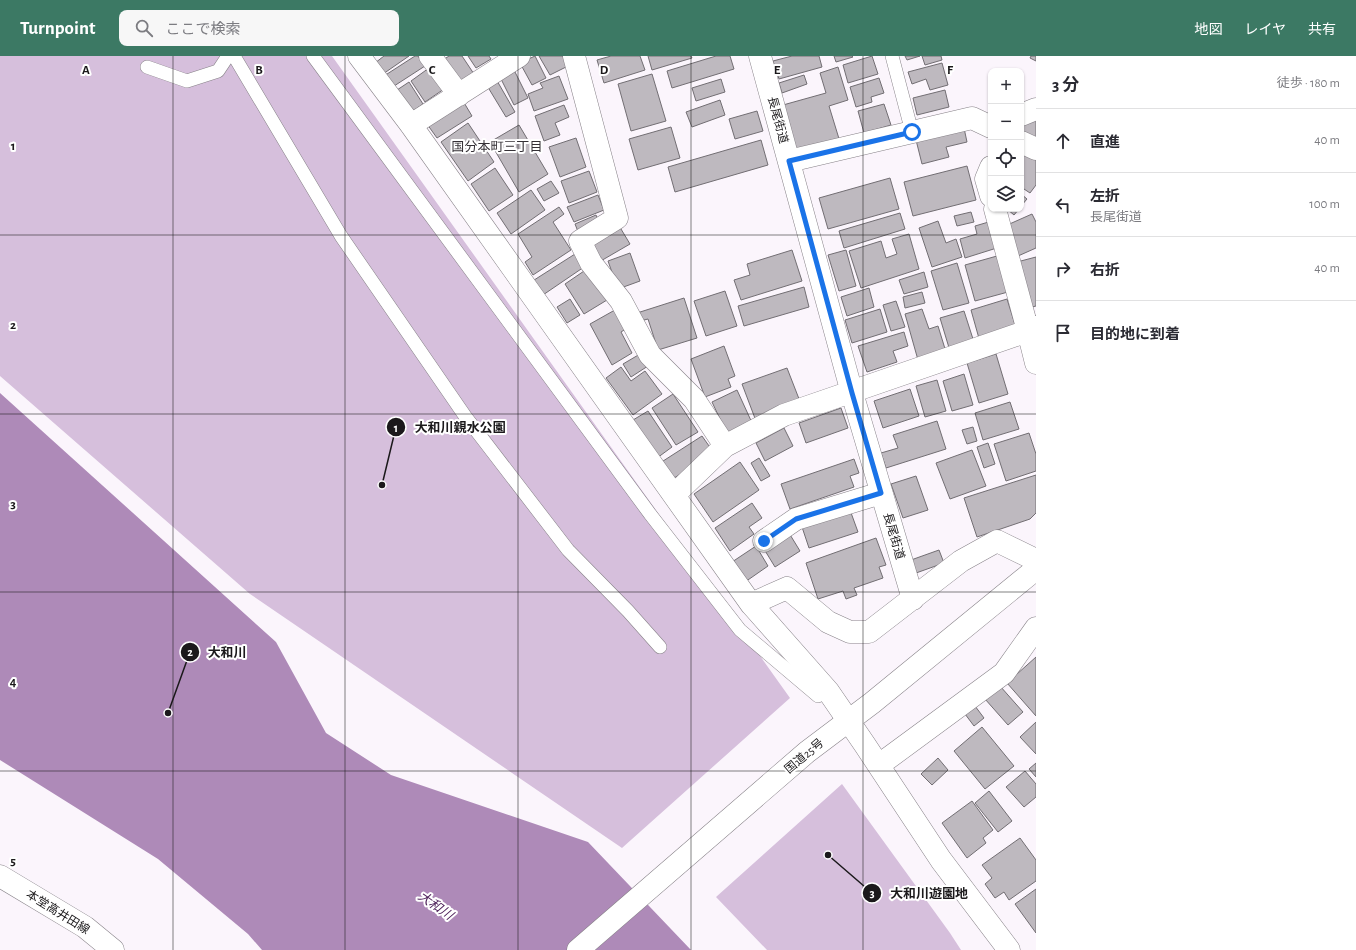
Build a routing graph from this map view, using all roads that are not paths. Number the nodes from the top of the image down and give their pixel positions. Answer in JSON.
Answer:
{"nodes":[{"id":1,"x":228,"y":56,"type":"edge"},
{"id":2,"x":234,"y":56,"type":"edge"},
{"id":3,"x":313,"y":56,"type":"edge"},
{"id":4,"x":359,"y":56,"type":"edge"},
{"id":5,"x":430,"y":56,"type":"edge"},
{"id":6,"x":520,"y":56,"type":"edge"},
{"id":7,"x":574,"y":56,"type":"edge"},
{"id":8,"x":760,"y":56,"type":"edge"},
{"id":9,"x":892,"y":56,"type":"edge"},
{"id":10,"x":147,"y":67,"type":"dead end"},
{"id":11,"x":459,"y":95,"type":"junction"},
{"id":12,"x":1036,"y":109,"type":"edge"},
{"id":13,"x":1024,"y":114,"type":"edge"},
{"id":14,"x":411,"y":125,"type":"junction"},
{"id":15,"x":988,"y":126,"type":"edge"},
{"id":16,"x":912,"y":132,"type":"junction"},
{"id":17,"x":1024,"y":143,"type":"edge"},
{"id":18,"x":1036,"y":149,"type":"edge"},
{"id":19,"x":789,"y":161,"type":"junction"},
{"id":20,"x":988,"y":174,"type":"edge"},
{"id":21,"x":988,"y":186,"type":"edge"},
{"id":22,"x":996,"y":212,"type":"edge"},
{"id":23,"x":1032,"y":329,"type":"edge"},
{"id":24,"x":1036,"y":363,"type":"edge"},
{"id":25,"x":852,"y":393,"type":"junction"},
{"id":26,"x":724,"y":446,"type":"junction"},
{"id":27,"x":881,"y":493,"type":"junction"},
{"id":28,"x":674,"y":495,"type":"junction"},
{"id":29,"x":764,"y":541,"type":"dead end"},
{"id":30,"x":1036,"y":560,"type":"edge"},
{"id":31,"x":1036,"y":569,"type":"edge"},
{"id":32,"x":912,"y":600,"type":"junction"},
{"id":33,"x":751,"y":604,"type":"junction"},
{"id":34,"x":1036,"y":628,"type":"edge"},
{"id":35,"x":660,"y":647,"type":"dead end"},
{"id":36,"x":818,"y":696,"type":"dead end"},
{"id":37,"x":848,"y":721,"type":"junction"},
{"id":38,"x":879,"y":765,"type":"junction"},
{"id":39,"x":0,"y":876,"type":"edge"},
{"id":40,"x":113,"y":950,"type":"edge"},
{"id":41,"x":578,"y":950,"type":"edge"},
{"id":42,"x":1009,"y":950,"type":"edge"}],
"edges":[{"from":1,"to":10,"type":"lane"},
{"from":2,"to":35,"type":"lane"},
{"from":3,"to":36,"type":"lane"},
{"from":4,"to":14,"type":"main road"},
{"from":5,"to":11,"type":"main road"},
{"from":6,"to":11,"type":"main road"},
{"from":7,"to":26,"type":"main road"},
{"from":8,"to":19,"type":"main road","name":"長尾街道"},
{"from":9,"to":16,"type":"lane"},
{"from":11,"to":14,"type":"main road"},
{"from":12,"to":13,"type":"main road"},
{"from":14,"to":28,"type":"main road"},
{"from":15,"to":16,"type":"main road"},
{"from":16,"to":19,"type":"main road"},
{"from":17,"to":18,"type":"main road"},
{"from":19,"to":25,"type":"main road","name":"長尾街道"},
{"from":20,"to":21,"type":"main road"},
{"from":22,"to":23,"type":"main road"},
{"from":23,"to":24,"type":"main road"},
{"from":23,"to":25,"type":"main road"},
{"from":25,"to":26,"type":"main road"},
{"from":25,"to":27,"type":"main road","name":"長尾街道"},
{"from":26,"to":28,"type":"main road"},
{"from":27,"to":29,"type":"main road"},
{"from":27,"to":32,"type":"main road","name":"長尾街道"},
{"from":28,"to":33,"type":"main road"},
{"from":30,"to":32,"type":"main road"},
{"from":31,"to":37,"type":"main road","name":"国道25号"},
{"from":32,"to":33,"type":"main road"},
{"from":33,"to":37,"type":"main road"},
{"from":34,"to":38,"type":"main road"},
{"from":37,"to":38,"type":"main road"},
{"from":37,"to":41,"type":"main road","name":"国道25号"},
{"from":38,"to":42,"type":"main road"},
{"from":39,"to":40,"type":"main road","name":"本堂高井田線"}]}
